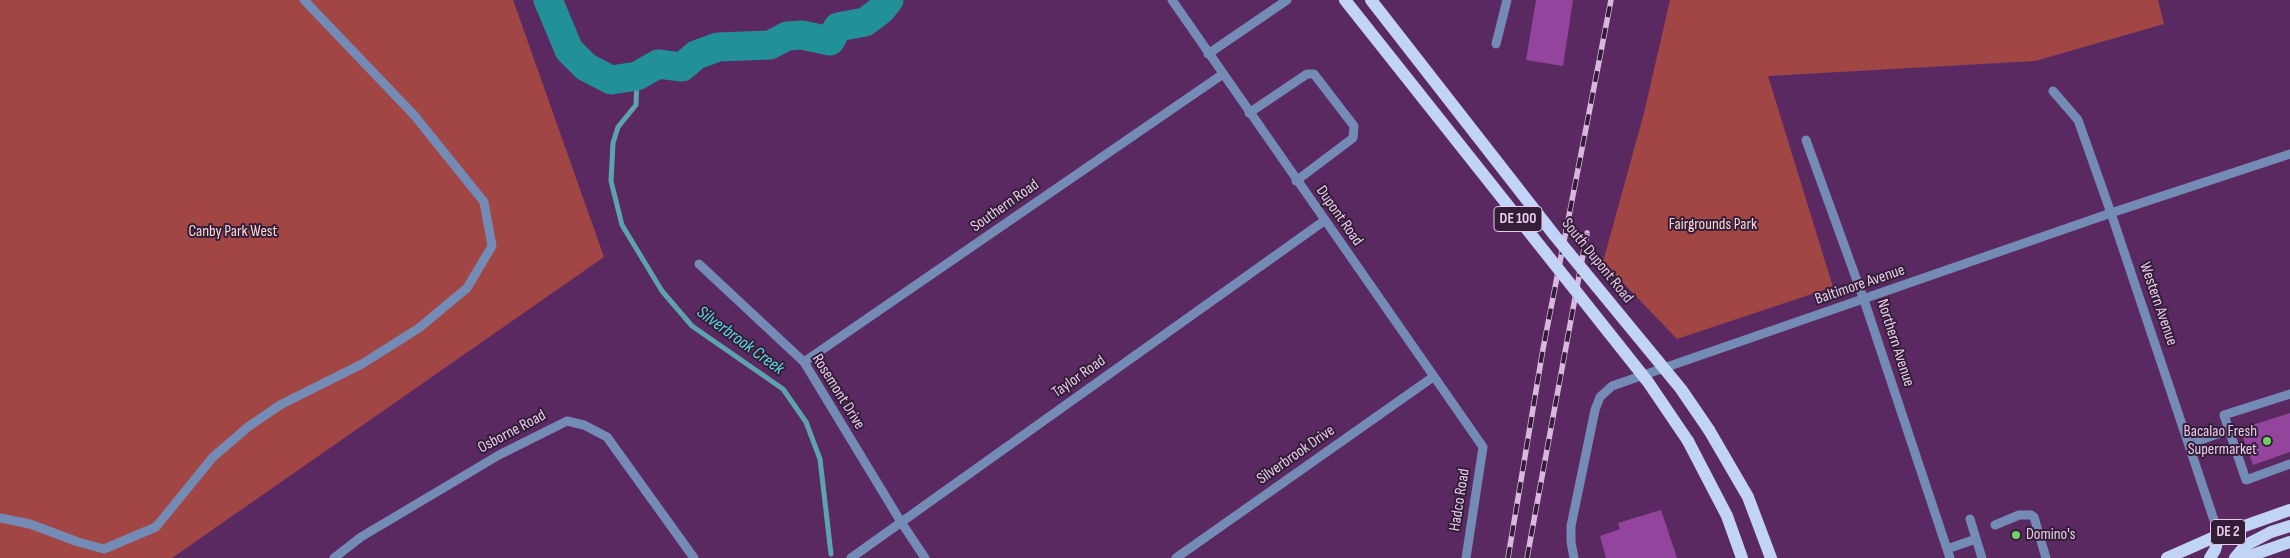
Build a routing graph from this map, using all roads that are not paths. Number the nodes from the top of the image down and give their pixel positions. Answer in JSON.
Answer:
{"nodes":[{"id":1,"x":304,"y":0,"type":"edge"},
{"id":2,"x":1172,"y":0,"type":"edge"},
{"id":3,"x":1287,"y":0,"type":"edge"},
{"id":4,"x":1345,"y":0,"type":"edge"},
{"id":5,"x":1371,"y":0,"type":"edge"},
{"id":6,"x":1507,"y":0,"type":"edge"},
{"id":7,"x":1496,"y":44,"type":"dead end"},
{"id":8,"x":1208,"y":54,"type":"junction"},
{"id":9,"x":1223,"y":74,"type":"junction"},
{"id":10,"x":2053,"y":91,"type":"dead end"},
{"id":11,"x":1249,"y":113,"type":"junction"},
{"id":12,"x":1806,"y":140,"type":"dead end"},
{"id":13,"x":2290,"y":154,"type":"edge"},
{"id":14,"x":1296,"y":181,"type":"junction"},
{"id":15,"x":2111,"y":212,"type":"junction"},
{"id":16,"x":1324,"y":221,"type":"junction"},
{"id":17,"x":699,"y":264,"type":"dead end"},
{"id":18,"x":1864,"y":300,"type":"junction"},
{"id":19,"x":804,"y":362,"type":"junction"},
{"id":20,"x":1433,"y":377,"type":"junction"},
{"id":21,"x":2290,"y":394,"type":"edge"},
{"id":22,"x":2228,"y":430,"type":"junction"},
{"id":23,"x":2189,"y":444,"type":"junction"},
{"id":24,"x":1483,"y":447,"type":"joint"},
{"id":25,"x":2290,"y":464,"type":"edge"},
{"id":26,"x":2290,"y":510,"type":"edge"},
{"id":27,"x":0,"y":518,"type":"edge"},
{"id":28,"x":1970,"y":519,"type":"dead end"},
{"id":29,"x":901,"y":522,"type":"junction"},
{"id":30,"x":1994,"y":525,"type":"dead end"},
{"id":31,"x":2290,"y":526,"type":"edge"},
{"id":32,"x":2219,"y":535,"type":"junction"},
{"id":33,"x":1976,"y":539,"type":"junction"},
{"id":34,"x":2290,"y":542,"type":"edge"},
{"id":35,"x":1948,"y":554,"type":"edge"},
{"id":36,"x":334,"y":558,"type":"edge"},
{"id":37,"x":694,"y":558,"type":"edge"},
{"id":38,"x":851,"y":558,"type":"edge"},
{"id":39,"x":925,"y":558,"type":"edge"},
{"id":40,"x":1176,"y":558,"type":"edge"},
{"id":41,"x":1466,"y":558,"type":"edge"},
{"id":42,"x":1574,"y":558,"type":"edge"},
{"id":43,"x":1742,"y":558,"type":"edge"},
{"id":44,"x":1771,"y":558,"type":"edge"},
{"id":45,"x":1982,"y":558,"type":"edge"},
{"id":46,"x":2046,"y":558,"type":"edge"},
{"id":47,"x":2167,"y":558,"type":"edge"},
{"id":48,"x":2210,"y":558,"type":"edge"},
{"id":49,"x":2235,"y":558,"type":"edge"},
{"id":50,"x":2244,"y":558,"type":"edge"}],
"edges":[{"from":1,"to":27,"type":"street"},
{"from":2,"to":8,"type":"street","name":"Dupont Road"},
{"from":3,"to":8,"type":"street"},
{"from":4,"to":43,"type":"main road","number":"DE 100","bridge":true},
{"from":5,"to":44,"type":"main road","name":"South Dupont Road","number":"DE 100","bridge":true},
{"from":6,"to":7,"type":"street"},
{"from":8,"to":9,"type":"street","name":"Dupont Road"},
{"from":9,"to":11,"type":"street","name":"Dupont Road"},
{"from":9,"to":19,"type":"street","name":"Southern Road"},
{"from":10,"to":15,"type":"street","name":"Western Avenue"},
{"from":11,"to":14,"type":"street","name":"Dupont Road"},
{"from":11,"to":14,"type":"street"},
{"from":12,"to":18,"type":"street","name":"Northern Avenue"},
{"from":13,"to":15,"type":"street","name":"Baltimore Avenue"},
{"from":14,"to":16,"type":"street","name":"Dupont Road"},
{"from":15,"to":18,"type":"street","name":"Baltimore Avenue"},
{"from":15,"to":23,"type":"street","name":"Western Avenue"},
{"from":16,"to":20,"type":"street","name":"Dupont Road"},
{"from":16,"to":29,"type":"street","name":"Taylor Road"},
{"from":17,"to":19,"type":"street","name":"Rosemont Drive"},
{"from":18,"to":35,"type":"street","name":"Northern Avenue"},
{"from":18,"to":42,"type":"street","name":"Baltimore Avenue"},
{"from":19,"to":29,"type":"street","name":"Rosemont Drive"},
{"from":20,"to":24,"type":"street","name":"Dupont Road"},
{"from":20,"to":40,"type":"street","name":"Silverbrook Drive"},
{"from":21,"to":22,"type":"street"},
{"from":22,"to":23,"type":"street"},
{"from":22,"to":25,"type":"street"},
{"from":23,"to":32,"type":"street","name":"Western Avenue"},
{"from":24,"to":41,"type":"street","name":"Hadco Road"},
{"from":26,"to":32,"type":"main road","number":"DE 2"},
{"from":28,"to":33,"type":"street"},
{"from":29,"to":38,"type":"street","name":"Taylor Road"},
{"from":29,"to":39,"type":"street","name":"Rosemont Drive"},
{"from":30,"to":46,"type":"street"},
{"from":31,"to":49,"type":"main road"},
{"from":32,"to":47,"type":"main road","number":"DE 2"},
{"from":32,"to":48,"type":"main road"},
{"from":33,"to":35,"type":"street"},
{"from":33,"to":45,"type":"street"},
{"from":34,"to":50,"type":"main road","number":"DE 2"},
{"from":36,"to":37,"type":"street","name":"Osborne Road"}]}
